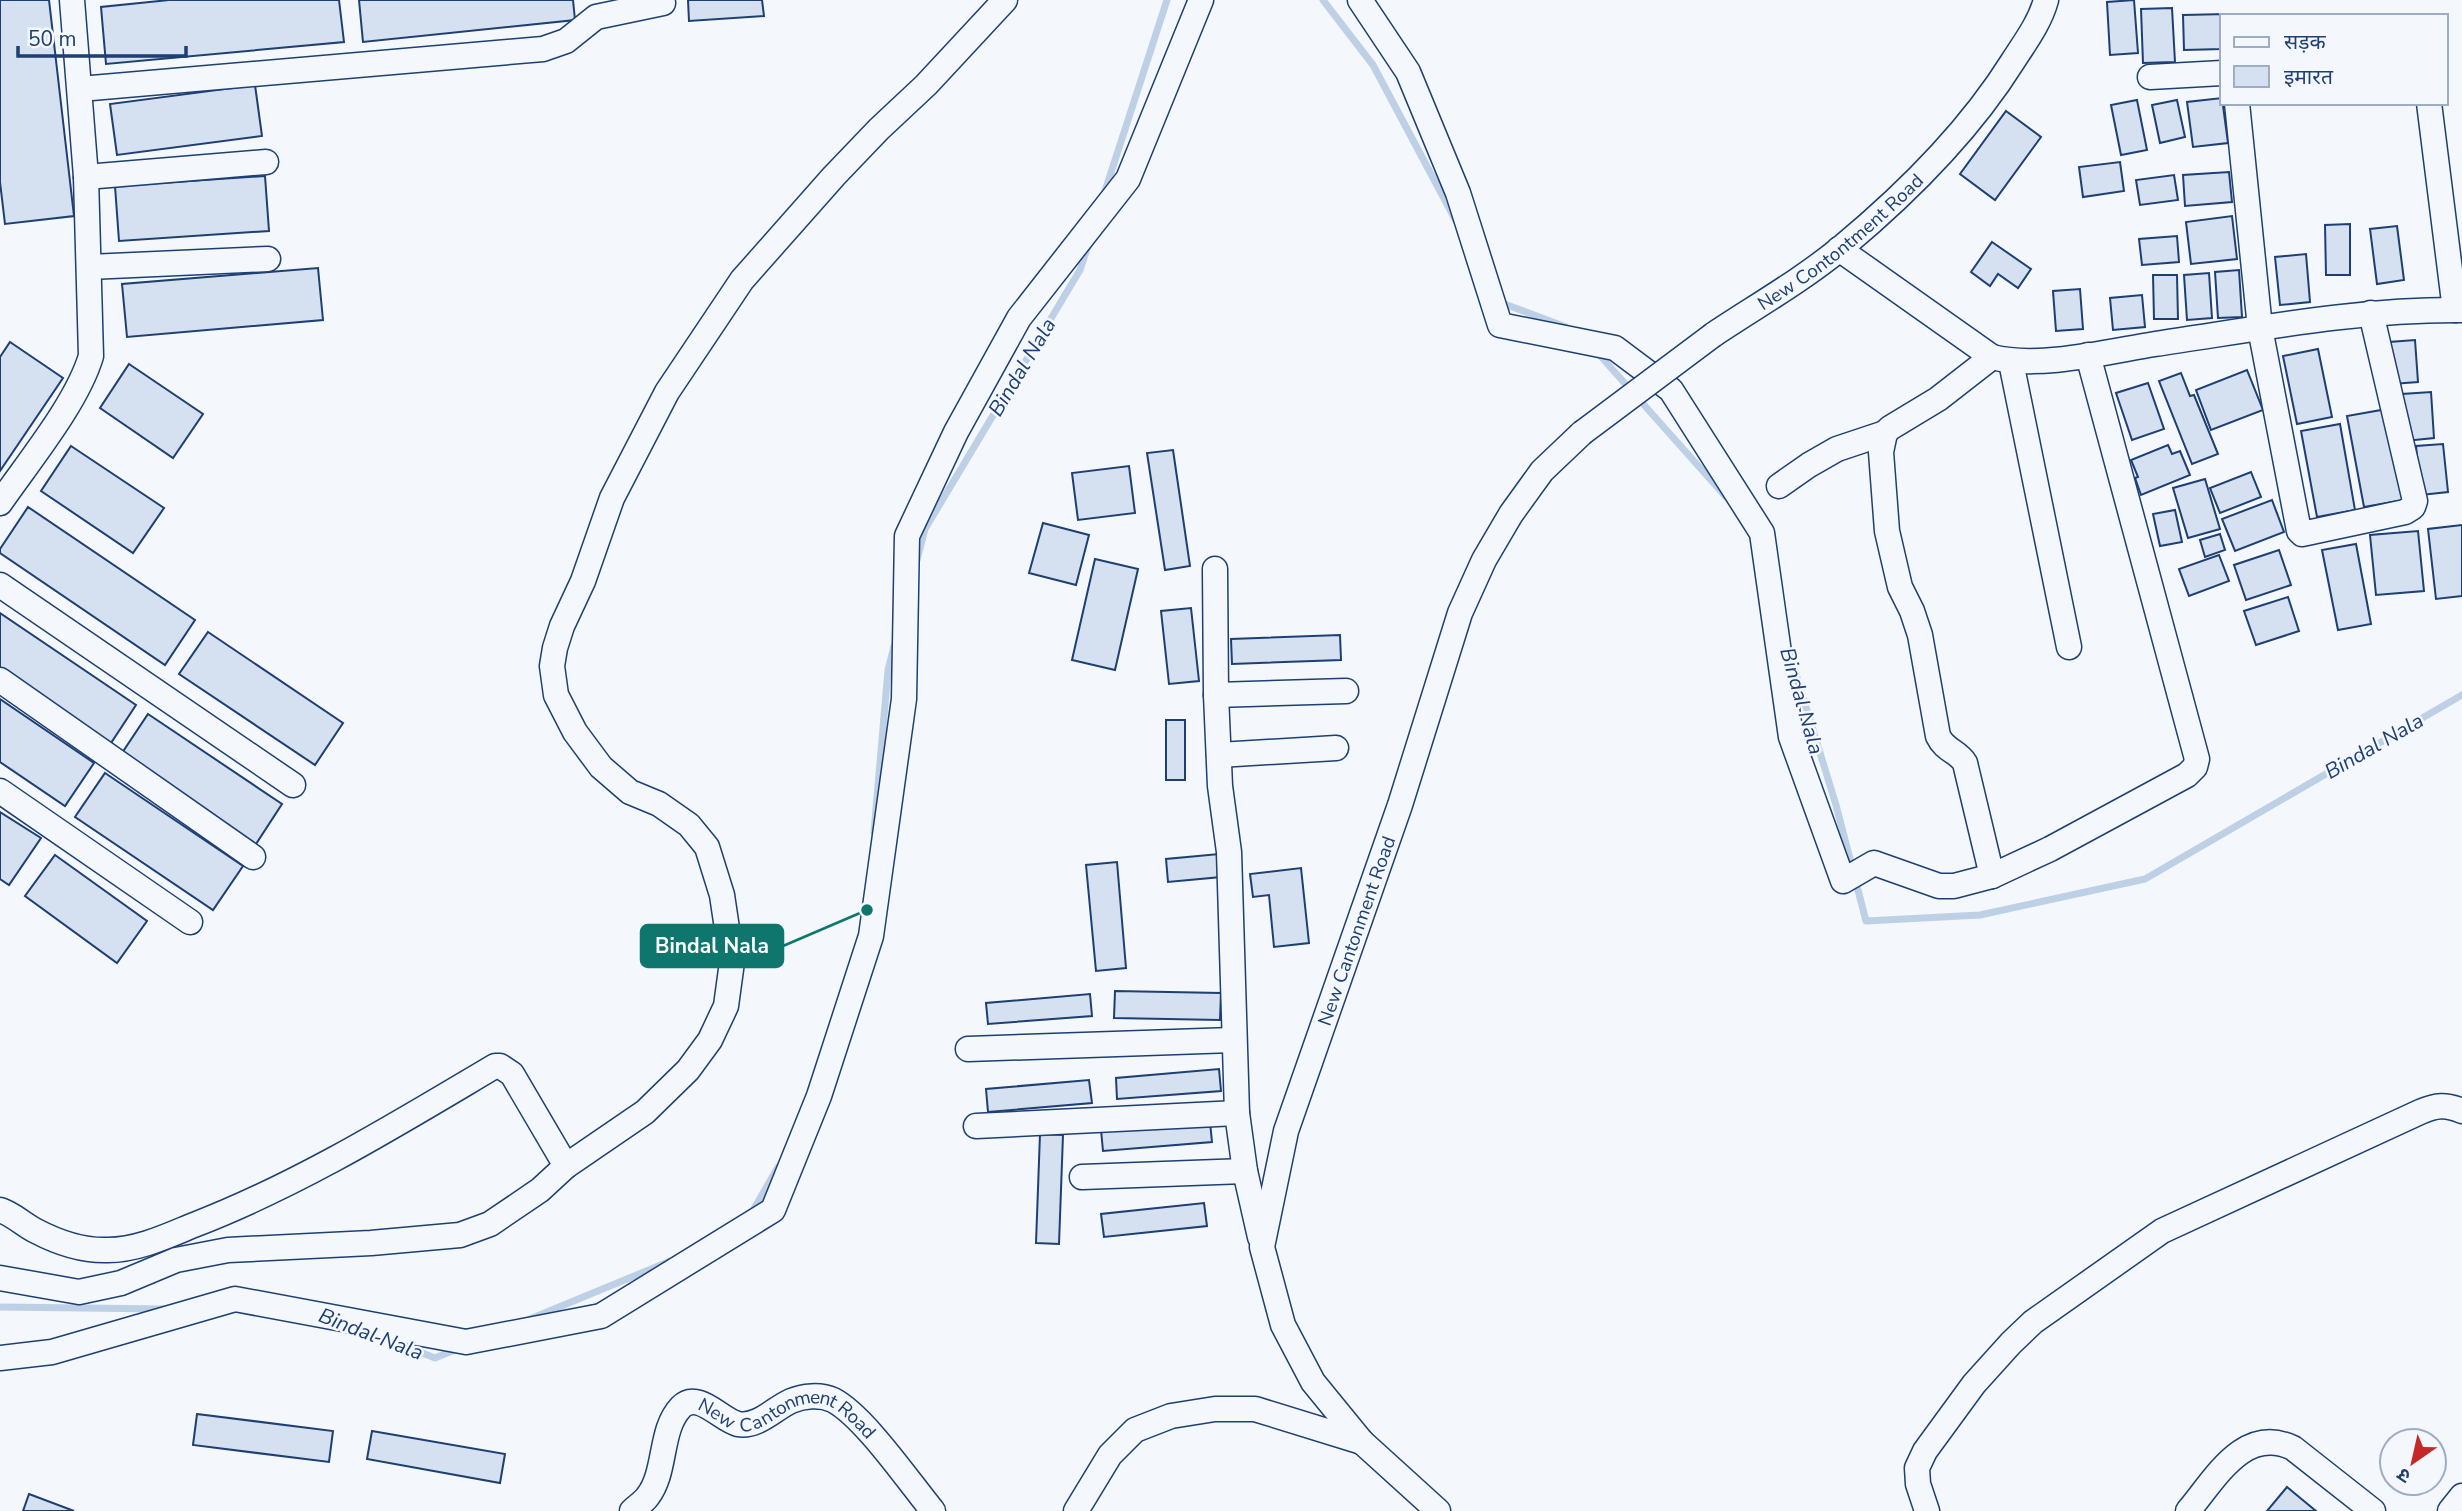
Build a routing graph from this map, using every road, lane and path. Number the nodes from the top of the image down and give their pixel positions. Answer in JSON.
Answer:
{"nodes":[{"id":1,"x":72,"y":0,"type":"edge"},
{"id":2,"x":1005,"y":0,"type":"edge"},
{"id":3,"x":1201,"y":0,"type":"edge"},
{"id":4,"x":1360,"y":0,"type":"edge"},
{"id":5,"x":2046,"y":0,"type":"edge"},
{"id":6,"x":663,"y":3,"type":"dead end"},
{"id":7,"x":2220,"y":73,"type":"edge"},
{"id":8,"x":2150,"y":77,"type":"dead end"},
{"id":9,"x":80,"y":89,"type":"junction"},
{"id":10,"x":2237,"y":105,"type":"edge"},
{"id":11,"x":2429,"y":105,"type":"edge"},
{"id":12,"x":266,"y":162,"type":"dead end"},
{"id":13,"x":86,"y":177,"type":"junction"},
{"id":14,"x":1839,"y":249,"type":"junction"},
{"id":15,"x":268,"y":259,"type":"dead end"},
{"id":16,"x":89,"y":267,"type":"junction"},
{"id":17,"x":2459,"y":310,"type":"edge"},
{"id":18,"x":2371,"y":313,"type":"junction"},
{"id":19,"x":2260,"y":328,"type":"junction"},
{"id":20,"x":2088,"y":355,"type":"junction"},
{"id":21,"x":2002,"y":360,"type":"junction"},
{"id":22,"x":1581,"y":433,"type":"joint"},
{"id":23,"x":1885,"y":433,"type":"junction"},
{"id":24,"x":1779,"y":486,"type":"dead end"},
{"id":25,"x":0,"y":503,"type":"edge"},
{"id":26,"x":1215,"y":569,"type":"dead end"},
{"id":27,"x":0,"y":585,"type":"edge"},
{"id":28,"x":2069,"y":647,"type":"dead end"},
{"id":29,"x":0,"y":680,"type":"edge"},
{"id":30,"x":1346,"y":691,"type":"dead end"},
{"id":31,"x":1216,"y":695,"type":"junction"},
{"id":32,"x":1336,"y":748,"type":"dead end"},
{"id":33,"x":1219,"y":755,"type":"junction"},
{"id":34,"x":293,"y":785,"type":"dead end"},
{"id":35,"x":0,"y":791,"type":"edge"},
{"id":36,"x":253,"y":857,"type":"dead end"},
{"id":37,"x":1992,"y":876,"type":"junction"},
{"id":38,"x":190,"y":922,"type":"dead end"},
{"id":39,"x":1233,"y":1040,"type":"junction"},
{"id":40,"x":968,"y":1049,"type":"dead end"},
{"id":41,"x":2462,"y":1111,"type":"edge"},
{"id":42,"x":1237,"y":1113,"type":"junction"},
{"id":43,"x":976,"y":1126,"type":"dead end"},
{"id":44,"x":566,"y":1166,"type":"junction"},
{"id":45,"x":1245,"y":1171,"type":"junction"},
{"id":46,"x":1082,"y":1177,"type":"dead end"},
{"id":47,"x":0,"y":1210,"type":"edge"},
{"id":48,"x":1262,"y":1247,"type":"junction"},
{"id":49,"x":0,"y":1278,"type":"edge"},
{"id":50,"x":0,"y":1358,"type":"edge"},
{"id":51,"x":1362,"y":1442,"type":"junction"},
{"id":52,"x":2462,"y":1496,"type":"edge"},
{"id":53,"x":632,"y":1511,"type":"edge"},
{"id":54,"x":933,"y":1511,"type":"edge"},
{"id":55,"x":1076,"y":1511,"type":"edge"},
{"id":56,"x":1438,"y":1511,"type":"edge"},
{"id":57,"x":1927,"y":1511,"type":"edge"},
{"id":58,"x":2188,"y":1511,"type":"edge"},
{"id":59,"x":2373,"y":1511,"type":"edge"},
{"id":60,"x":2450,"y":1511,"type":"edge"}],
"edges":[{"from":1,"to":9,"type":"street"},
{"from":2,"to":44,"type":"street"},
{"from":3,"to":50,"type":"street"},
{"from":4,"to":37,"type":"street"},
{"from":5,"to":14,"type":"street","name":"New Contontment Road"},
{"from":6,"to":9,"type":"street"},
{"from":7,"to":8,"type":"street"},
{"from":9,"to":13,"type":"street"},
{"from":10,"to":19,"type":"street"},
{"from":11,"to":17,"type":"street"},
{"from":12,"to":13,"type":"street"},
{"from":13,"to":16,"type":"street"},
{"from":14,"to":21,"type":"street"},
{"from":14,"to":22,"type":"street","name":"New Contontment Road","bridge":true},
{"from":15,"to":16,"type":"street"},
{"from":16,"to":25,"type":"street"},
{"from":17,"to":18,"type":"street"},
{"from":18,"to":19,"type":"street"},
{"from":18,"to":19,"type":"street"},
{"from":19,"to":20,"type":"street"},
{"from":20,"to":21,"type":"street"},
{"from":20,"to":37,"type":"street"},
{"from":21,"to":23,"type":"street"},
{"from":21,"to":28,"type":"street"},
{"from":22,"to":48,"type":"street","name":"New Cantonment Road"},
{"from":23,"to":24,"type":"street"},
{"from":23,"to":37,"type":"street"},
{"from":26,"to":31,"type":"street"},
{"from":27,"to":34,"type":"street"},
{"from":29,"to":36,"type":"street"},
{"from":30,"to":31,"type":"street"},
{"from":31,"to":33,"type":"street"},
{"from":32,"to":33,"type":"street"},
{"from":33,"to":39,"type":"street"},
{"from":35,"to":38,"type":"street"},
{"from":39,"to":40,"type":"street"},
{"from":39,"to":42,"type":"street"},
{"from":41,"to":57,"type":"street"},
{"from":42,"to":43,"type":"street"},
{"from":42,"to":45,"type":"street"},
{"from":44,"to":47,"type":"street"},
{"from":44,"to":49,"type":"street"},
{"from":45,"to":46,"type":"street"},
{"from":45,"to":48,"type":"street"},
{"from":48,"to":51,"type":"street","name":"New Cantonment Road"},
{"from":51,"to":55,"type":"street","name":"New Cantonment Road"},
{"from":51,"to":56,"type":"street","name":"New Cantonment Road"},
{"from":52,"to":60,"type":"street"},
{"from":53,"to":54,"type":"street","name":"New Cantonment Road"},
{"from":58,"to":59,"type":"street"}]}
